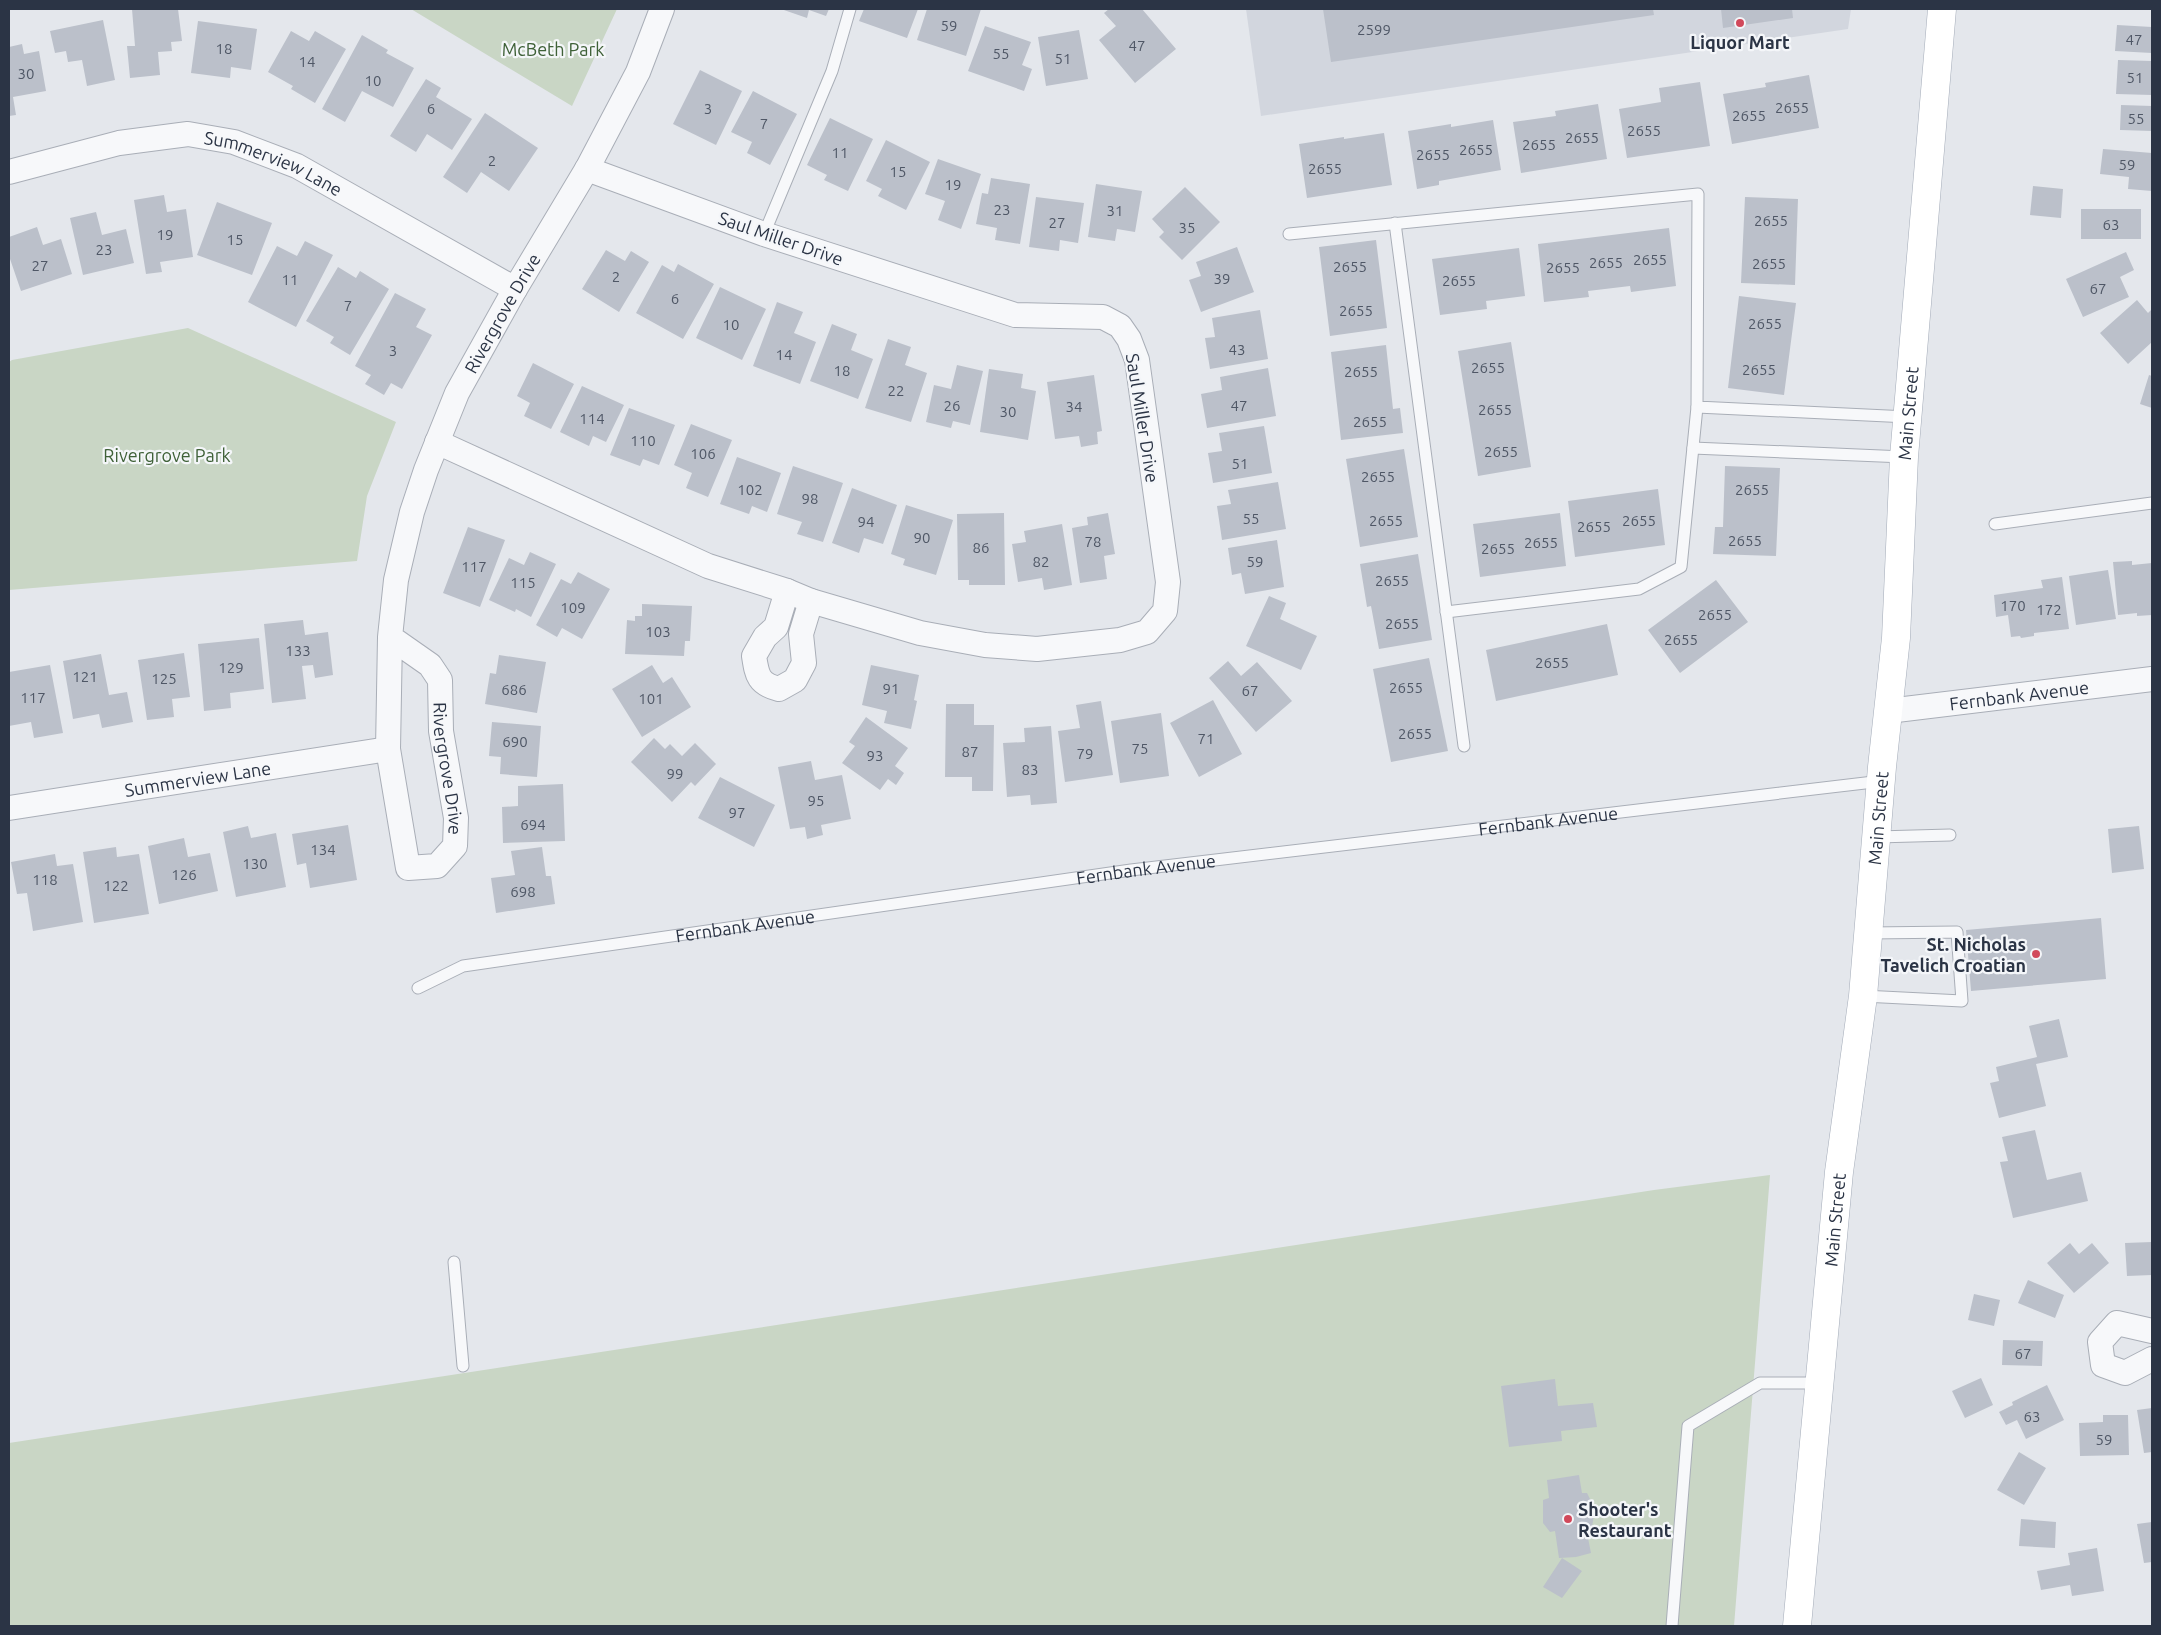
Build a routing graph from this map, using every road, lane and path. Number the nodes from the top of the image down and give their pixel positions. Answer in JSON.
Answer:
{"nodes":[{"id":1,"x":662,"y":9,"type":"edge"},
{"id":2,"x":850,"y":9,"type":"edge"},
{"id":3,"x":1942,"y":9,"type":"edge"},
{"id":4,"x":586,"y":169,"type":"junction"},
{"id":5,"x":9,"y":172,"type":"edge"},
{"id":6,"x":1395,"y":223,"type":"junction"},
{"id":7,"x":764,"y":234,"type":"junction"},
{"id":8,"x":1289,"y":234,"type":"dead end"},
{"id":9,"x":515,"y":289,"type":"junction"},
{"id":10,"x":1697,"y":407,"type":"junction"},
{"id":11,"x":1908,"y":417,"type":"junction"},
{"id":12,"x":437,"y":442,"type":"junction"},
{"id":13,"x":1693,"y":448,"type":"junction"},
{"id":14,"x":1904,"y":458,"type":"junction"},
{"id":15,"x":2152,"y":503,"type":"edge"},
{"id":16,"x":1995,"y":524,"type":"dead end"},
{"id":17,"x":787,"y":591,"type":"junction"},
{"id":18,"x":811,"y":601,"type":"junction"},
{"id":19,"x":1446,"y":612,"type":"junction"},
{"id":20,"x":390,"y":637,"type":"junction"},
{"id":21,"x":2152,"y":679,"type":"edge"},
{"id":22,"x":1888,"y":711,"type":"junction"},
{"id":23,"x":1464,"y":746,"type":"dead end"},
{"id":24,"x":388,"y":749,"type":"junction"},
{"id":25,"x":1882,"y":781,"type":"junction"},
{"id":26,"x":9,"y":808,"type":"edge"},
{"id":27,"x":1950,"y":836,"type":"dead end"},
{"id":28,"x":1876,"y":837,"type":"junction"},
{"id":29,"x":1869,"y":933,"type":"junction"},
{"id":30,"x":418,"y":988,"type":"dead end"},
{"id":31,"x":1863,"y":996,"type":"junction"},
{"id":32,"x":454,"y":1262,"type":"dead end"},
{"id":33,"x":2152,"y":1331,"type":"edge"},
{"id":34,"x":2152,"y":1359,"type":"edge"},
{"id":35,"x":464,"y":1366,"type":"dead end"},
{"id":36,"x":1819,"y":1383,"type":"junction"},
{"id":37,"x":1672,"y":1626,"type":"edge"},
{"id":38,"x":1797,"y":1626,"type":"edge"}],
"edges":[{"from":1,"to":4,"type":"street","name":"Rivergrove Drive"},
{"from":2,"to":7,"type":"lane"},
{"from":3,"to":11,"type":"main road","name":"Main Street"},
{"from":4,"to":7,"type":"street","name":"Saul Miller Drive"},
{"from":4,"to":9,"type":"street","name":"Rivergrove Drive"},
{"from":5,"to":9,"type":"street","name":"Summerview Lane"},
{"from":6,"to":8,"type":"lane"},
{"from":6,"to":10,"type":"lane"},
{"from":6,"to":19,"type":"lane"},
{"from":7,"to":18,"type":"street","name":"Saul Miller Drive"},
{"from":9,"to":12,"type":"street","name":"Rivergrove Drive"},
{"from":10,"to":11,"type":"lane"},
{"from":10,"to":13,"type":"lane"},
{"from":11,"to":14,"type":"main road","name":"Main Street"},
{"from":12,"to":17,"type":"street","name":"Saul Miller Drive"},
{"from":12,"to":20,"type":"street","name":"Rivergrove Drive"},
{"from":13,"to":14,"type":"lane"},
{"from":13,"to":19,"type":"lane"},
{"from":14,"to":22,"type":"main road","name":"Main Street"},
{"from":15,"to":16,"type":"lane"},
{"from":17,"to":18,"type":"street","name":"Saul Miller Drive"},
{"from":17,"to":18,"type":"street"},
{"from":19,"to":23,"type":"lane"},
{"from":20,"to":24,"type":"street","name":"Rivergrove Drive"},
{"from":20,"to":24,"type":"street","name":"Rivergrove Drive"},
{"from":21,"to":22,"type":"street","name":"Fernbank Avenue"},
{"from":22,"to":25,"type":"main road","name":"Main Street"},
{"from":24,"to":26,"type":"street","name":"Summerview Lane"},
{"from":25,"to":28,"type":"main road","name":"Main Street"},
{"from":25,"to":30,"type":"lane","name":"Fernbank Avenue"},
{"from":27,"to":28,"type":"lane"},
{"from":28,"to":29,"type":"main road","name":"Main Street"},
{"from":29,"to":31,"type":"main road","name":"Main Street"},
{"from":29,"to":31,"type":"lane"},
{"from":31,"to":36,"type":"main road","name":"Main Street"},
{"from":32,"to":35,"type":"lane"},
{"from":33,"to":34,"type":"street"},
{"from":36,"to":37,"type":"lane"},
{"from":36,"to":38,"type":"main road","name":"Main Street"}]}
